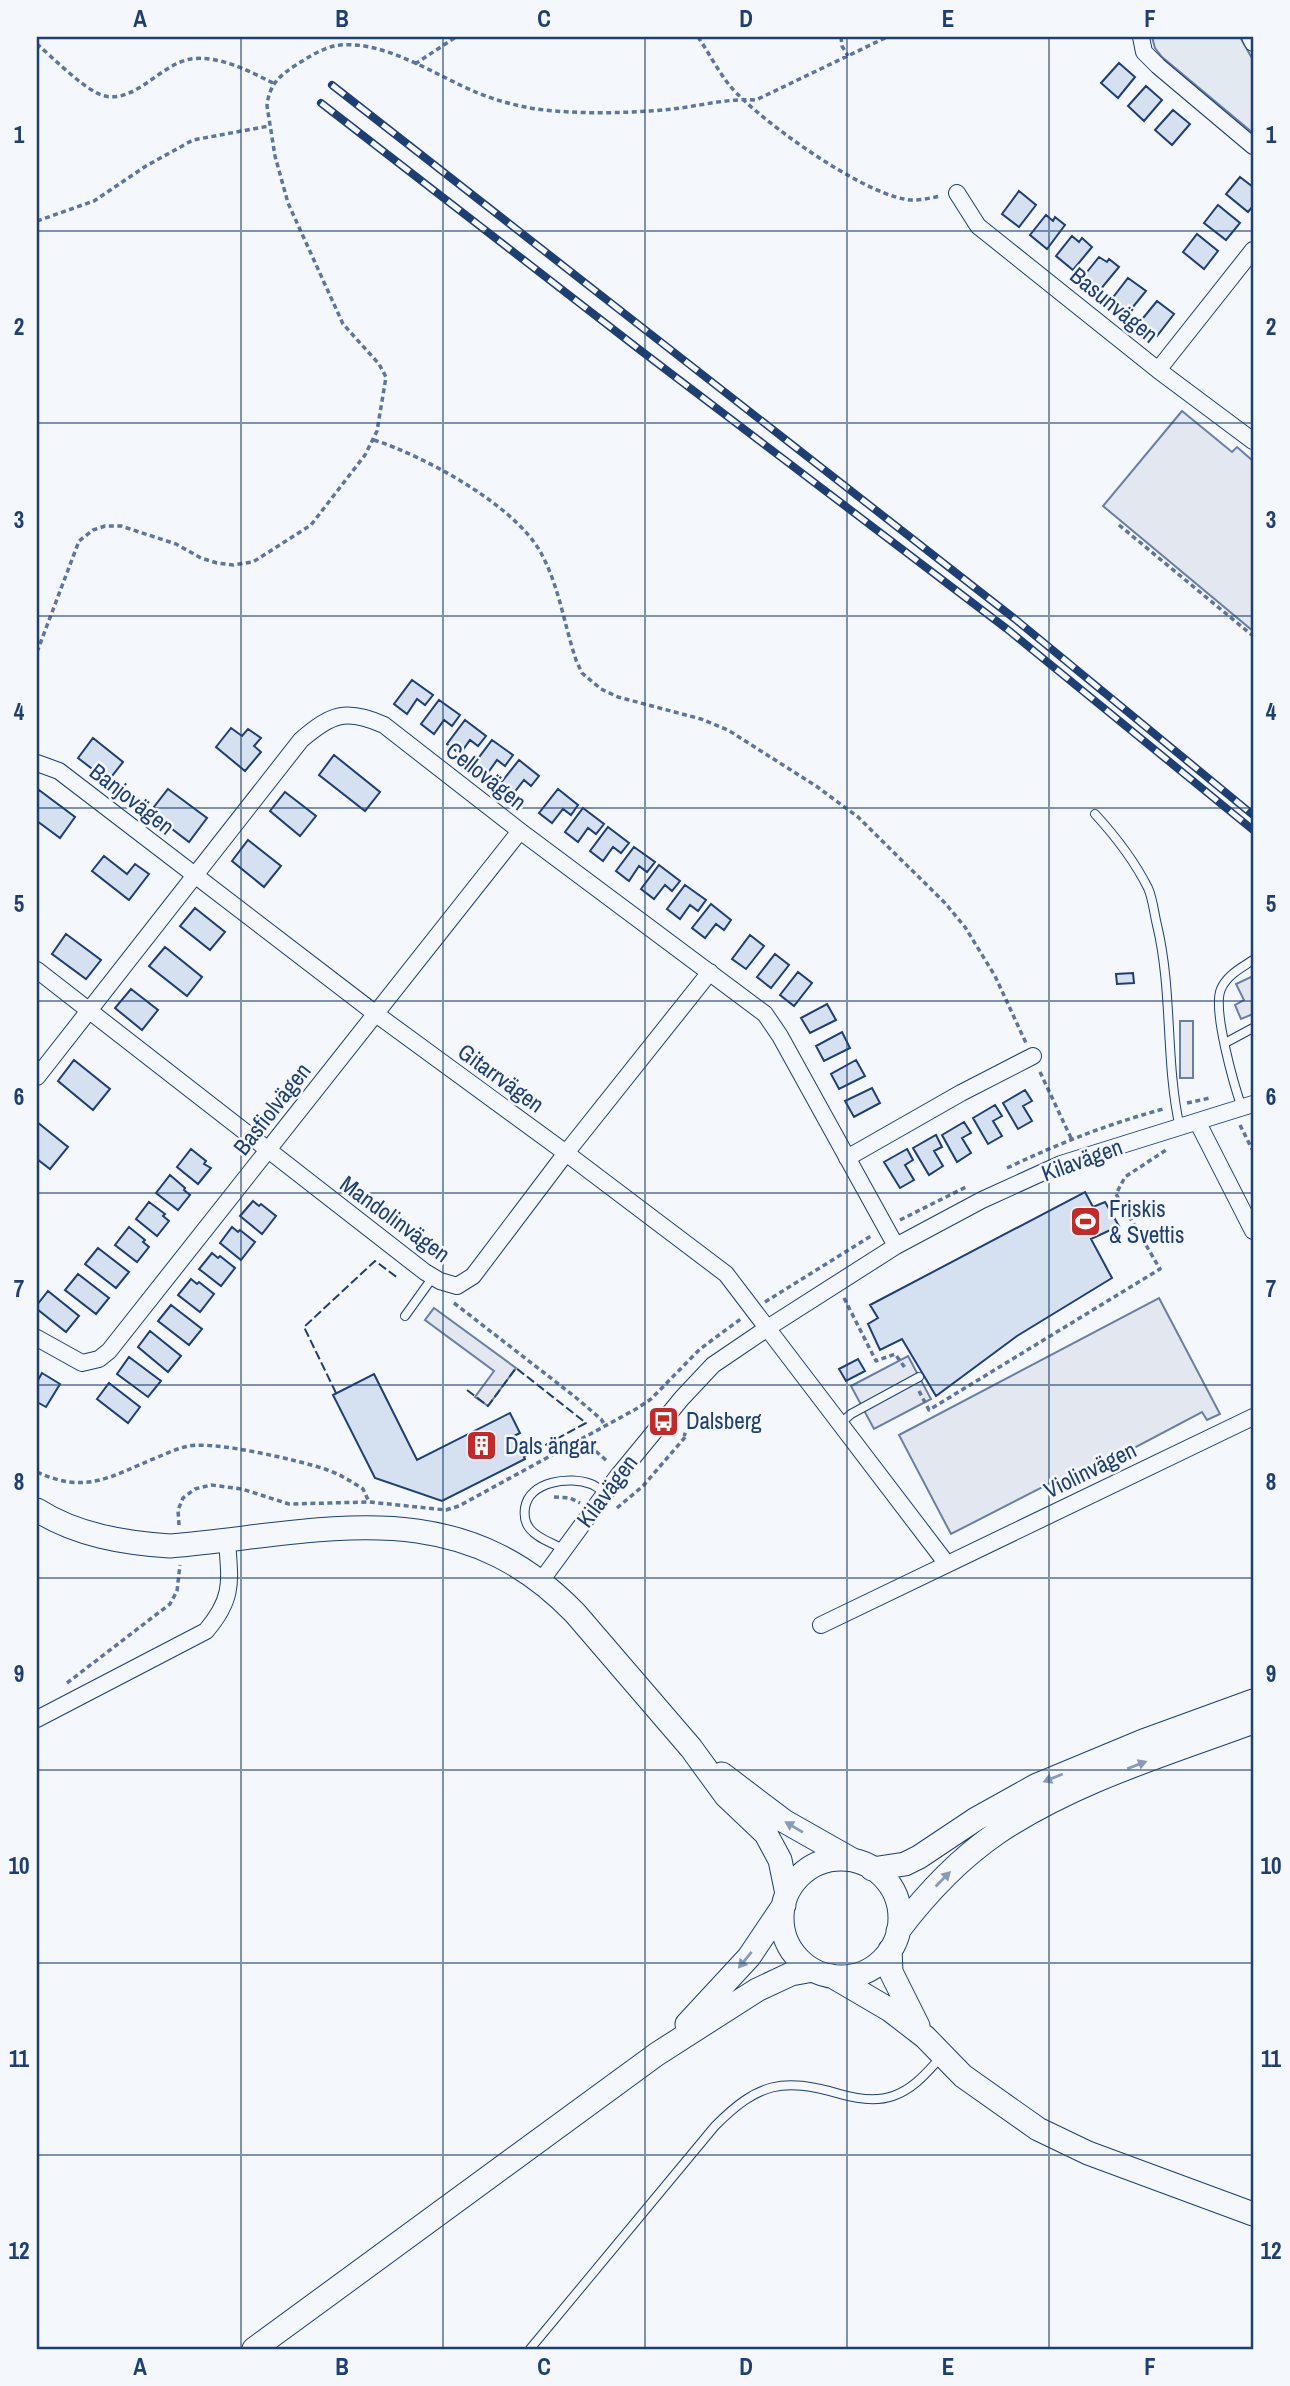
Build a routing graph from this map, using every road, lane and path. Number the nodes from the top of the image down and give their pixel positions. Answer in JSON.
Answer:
{"nodes":[{"id":1,"x":456,"y":37,"type":"edge"},
{"id":2,"x":698,"y":37,"type":"edge"},
{"id":3,"x":841,"y":37,"type":"edge"},
{"id":4,"x":887,"y":37,"type":"edge"},
{"id":5,"x":1141,"y":37,"type":"edge"},
{"id":6,"x":1250,"y":37,"type":"edge"},
{"id":7,"x":1253,"y":43,"type":"edge"},
{"id":8,"x":37,"y":44,"type":"edge"},
{"id":9,"x":848,"y":56,"type":"junction"},
{"id":10,"x":415,"y":64,"type":"junction"},
{"id":11,"x":273,"y":83,"type":"junction"},
{"id":12,"x":744,"y":99,"type":"junction"},
{"id":13,"x":269,"y":126,"type":"junction"},
{"id":14,"x":1253,"y":146,"type":"edge"},
{"id":15,"x":957,"y":193,"type":"joint"},
{"id":16,"x":37,"y":221,"type":"edge"},
{"id":17,"x":1253,"y":250,"type":"edge"},
{"id":18,"x":1158,"y":370,"type":"junction"},
{"id":19,"x":374,"y":440,"type":"junction"},
{"id":20,"x":1253,"y":441,"type":"edge"},
{"id":21,"x":1119,"y":525,"type":"dead end"},
{"id":22,"x":1253,"y":636,"type":"edge"},
{"id":23,"x":37,"y":652,"type":"edge"},
{"id":24,"x":37,"y":763,"type":"edge"},
{"id":25,"x":1095,"y":814,"type":"dead end"},
{"id":26,"x":520,"y":831,"type":"junction"},
{"id":27,"x":196,"y":877,"type":"junction"},
{"id":28,"x":1253,"y":960,"type":"edge"},
{"id":29,"x":37,"y":970,"type":"edge"},
{"id":30,"x":710,"y":971,"type":"junction"},
{"id":31,"x":89,"y":1011,"type":"junction"},
{"id":32,"x":376,"y":1014,"type":"junction"},
{"id":33,"x":1253,"y":1028,"type":"edge"},
{"id":34,"x":1225,"y":1043,"type":"junction"},
{"id":35,"x":1033,"y":1056,"type":"junction"},
{"id":36,"x":37,"y":1077,"type":"edge"},
{"id":37,"x":1175,"y":1105,"type":"junction"},
{"id":38,"x":1244,"y":1106,"type":"edge"},
{"id":39,"x":1198,"y":1123,"type":"junction"},
{"id":40,"x":1180,"y":1128,"type":"junction"},
{"id":41,"x":1071,"y":1138,"type":"junction"},
{"id":42,"x":1175,"y":1147,"type":"dead end"},
{"id":43,"x":268,"y":1151,"type":"junction"},
{"id":44,"x":1253,"y":1151,"type":"edge"},
{"id":45,"x":566,"y":1153,"type":"junction"},
{"id":46,"x":847,"y":1158,"type":"junction"},
{"id":47,"x":1006,"y":1168,"type":"dead end"},
{"id":48,"x":969,"y":1185,"type":"dead end"},
{"id":49,"x":885,"y":1228,"type":"junction"},
{"id":50,"x":1253,"y":1231,"type":"edge"},
{"id":51,"x":896,"y":1247,"type":"junction"},
{"id":52,"x":433,"y":1277,"type":"junction"},
{"id":53,"x":837,"y":1282,"type":"junction"},
{"id":54,"x":755,"y":1309,"type":"junction"},
{"id":55,"x":405,"y":1316,"type":"dead end"},
{"id":56,"x":769,"y":1327,"type":"junction"},
{"id":57,"x":37,"y":1338,"type":"edge"},
{"id":58,"x":916,"y":1378,"type":"junction"},
{"id":59,"x":929,"y":1410,"type":"junction"},
{"id":60,"x":1253,"y":1416,"type":"edge"},
{"id":61,"x":933,"y":1417,"type":"dead end"},
{"id":62,"x":841,"y":1423,"type":"junction"},
{"id":63,"x":583,"y":1440,"type":"junction"},
{"id":64,"x":607,"y":1461,"type":"dead end"},
{"id":65,"x":37,"y":1472,"type":"edge"},
{"id":66,"x":605,"y":1493,"type":"junction"},
{"id":67,"x":369,"y":1502,"type":"junction"},
{"id":68,"x":37,"y":1510,"type":"edge"},
{"id":69,"x":178,"y":1525,"type":"dead end"},
{"id":70,"x":227,"y":1541,"type":"junction"},
{"id":71,"x":563,"y":1549,"type":"junction"},
{"id":72,"x":180,"y":1560,"type":"dead end"},
{"id":73,"x":947,"y":1564,"type":"junction"},
{"id":74,"x":541,"y":1581,"type":"junction"},
{"id":75,"x":821,"y":1625,"type":"dead end"},
{"id":76,"x":1253,"y":1701,"type":"edge"},
{"id":77,"x":60,"y":1708,"type":"junction"},
{"id":78,"x":37,"y":1719,"type":"edge"},
{"id":79,"x":1253,"y":1722,"type":"edge"},
{"id":80,"x":691,"y":1748,"type":"junction"},
{"id":81,"x":863,"y":1865,"type":"junction"},
{"id":82,"x":785,"y":1899,"type":"junction"},
{"id":83,"x":894,"y":1941,"type":"junction"},
{"id":84,"x":823,"y":1973,"type":"junction"},
{"id":85,"x":925,"y":2038,"type":"junction"},
{"id":86,"x":657,"y":2054,"type":"junction"},
{"id":87,"x":942,"y":2056,"type":"junction"},
{"id":88,"x":1253,"y":2214,"type":"edge"},
{"id":89,"x":254,"y":2349,"type":"edge"},
{"id":90,"x":530,"y":2349,"type":"edge"}],
"edges":[{"from":1,"to":10,"type":"path"},
{"from":2,"to":12,"type":"path"},
{"from":3,"to":9,"type":"path"},
{"from":4,"to":9,"type":"path"},
{"from":5,"to":14,"type":"street"},
{"from":6,"to":7,"type":"street"},
{"from":8,"to":11,"type":"path"},
{"from":9,"to":12,"type":"path"},
{"from":10,"to":11,"type":"path"},
{"from":10,"to":12,"type":"path"},
{"from":11,"to":13,"type":"path"},
{"from":12,"to":15,"type":"path"},
{"from":13,"to":16,"type":"path"},
{"from":13,"to":19,"type":"path"},
{"from":15,"to":18,"type":"street","name":"Basunvägen"},
{"from":17,"to":18,"type":"street"},
{"from":18,"to":20,"type":"street","name":"Basunvägen"},
{"from":19,"to":23,"type":"path"},
{"from":19,"to":35,"type":"path"},
{"from":21,"to":22,"type":"path"},
{"from":24,"to":27,"type":"street","name":"Banjovägen"},
{"from":25,"to":37,"type":"lane"},
{"from":26,"to":27,"type":"street","name":"Cellovägen"},
{"from":26,"to":30,"type":"street","name":"Cellovägen"},
{"from":26,"to":32,"type":"street","name":"Basfiolvägen"},
{"from":27,"to":31,"type":"street","name":"Cellovägen"},
{"from":27,"to":32,"type":"street","name":"Gitarrvägen"},
{"from":28,"to":34,"type":"lane"},
{"from":29,"to":31,"type":"street"},
{"from":30,"to":45,"type":"street","name":"Mandolinvägen"},
{"from":30,"to":46,"type":"street","name":"Cellovägen"},
{"from":31,"to":36,"type":"street","name":"Cellovägen"},
{"from":31,"to":43,"type":"street","name":"Mandolinvägen"},
{"from":32,"to":43,"type":"street","name":"Basfiolvägen"},
{"from":32,"to":45,"type":"street","name":"Gitarrvägen"},
{"from":33,"to":34,"type":"lane"},
{"from":34,"to":38,"type":"lane"},
{"from":35,"to":41,"type":"path"},
{"from":35,"to":46,"type":"street"},
{"from":37,"to":38,"type":"path"},
{"from":37,"to":40,"type":"lane"},
{"from":37,"to":41,"type":"path"},
{"from":38,"to":39,"type":"street","name":"Kilavägen"},
{"from":38,"to":44,"type":"path"},
{"from":39,"to":40,"type":"street","name":"Kilavägen"},
{"from":39,"to":50,"type":"street"},
{"from":40,"to":51,"type":"street","name":"Kilavägen"},
{"from":41,"to":47,"type":"path"},
{"from":42,"to":59,"type":"path"},
{"from":43,"to":52,"type":"street","name":"Mandolinvägen"},
{"from":43,"to":57,"type":"street","name":"Basfiolvägen"},
{"from":45,"to":52,"type":"street","name":"Mandolinvägen"},
{"from":45,"to":54,"type":"street","name":"Gitarrvägen"},
{"from":46,"to":49,"type":"street","name":"Cellovägen"},
{"from":48,"to":49,"type":"path"},
{"from":49,"to":51,"type":"street","name":"Cellovägen"},
{"from":49,"to":54,"type":"path"},
{"from":51,"to":53,"type":"street","name":"Kilavägen"},
{"from":52,"to":55,"type":"lane"},
{"from":53,"to":56,"type":"street","name":"Kilavägen"},
{"from":53,"to":58,"type":"path"},
{"from":54,"to":56,"type":"street","name":"Gitarrvägen"},
{"from":54,"to":63,"type":"path"},
{"from":56,"to":62,"type":"street"},
{"from":56,"to":66,"type":"street","name":"Kilavägen"},
{"from":58,"to":59,"type":"path"},
{"from":58,"to":62,"type":"lane"},
{"from":59,"to":61,"type":"path"},
{"from":60,"to":73,"type":"street","name":"Violinvägen"},
{"from":62,"to":73,"type":"street"},
{"from":63,"to":64,"type":"path"},
{"from":63,"to":67,"type":"path"},
{"from":65,"to":67,"type":"path"},
{"from":66,"to":71,"type":"street","name":"Kilavägen"},
{"from":66,"to":71,"type":"lane"},
{"from":67,"to":69,"type":"path"},
{"from":68,"to":70,"type":"main road"},
{"from":70,"to":74,"type":"main road"},
{"from":70,"to":77,"type":"street"},
{"from":71,"to":74,"type":"street","name":"Kilavägen"},
{"from":72,"to":77,"type":"path"},
{"from":73,"to":75,"type":"street","name":"Violinvägen"},
{"from":74,"to":80,"type":"main road"},
{"from":76,"to":81,"type":"main road","one_way":true},
{"from":77,"to":78,"type":"street"},
{"from":83,"to":79,"type":"main road","one_way":true},
{"from":81,"to":80,"type":"main road","one_way":true},
{"from":80,"to":82,"type":"main road"},
{"from":81,"to":82,"type":"main road"},
{"from":81,"to":83,"type":"main road"},
{"from":82,"to":84,"type":"main road"},
{"from":82,"to":86,"type":"main road","one_way":true},
{"from":83,"to":84,"type":"main road"},
{"from":83,"to":85,"type":"main road"},
{"from":84,"to":85,"type":"main road"},
{"from":84,"to":86,"type":"main road"},
{"from":85,"to":87,"type":"main road"},
{"from":86,"to":89,"type":"main road"},
{"from":87,"to":88,"type":"main road"},
{"from":87,"to":90,"type":"lane"}]}
